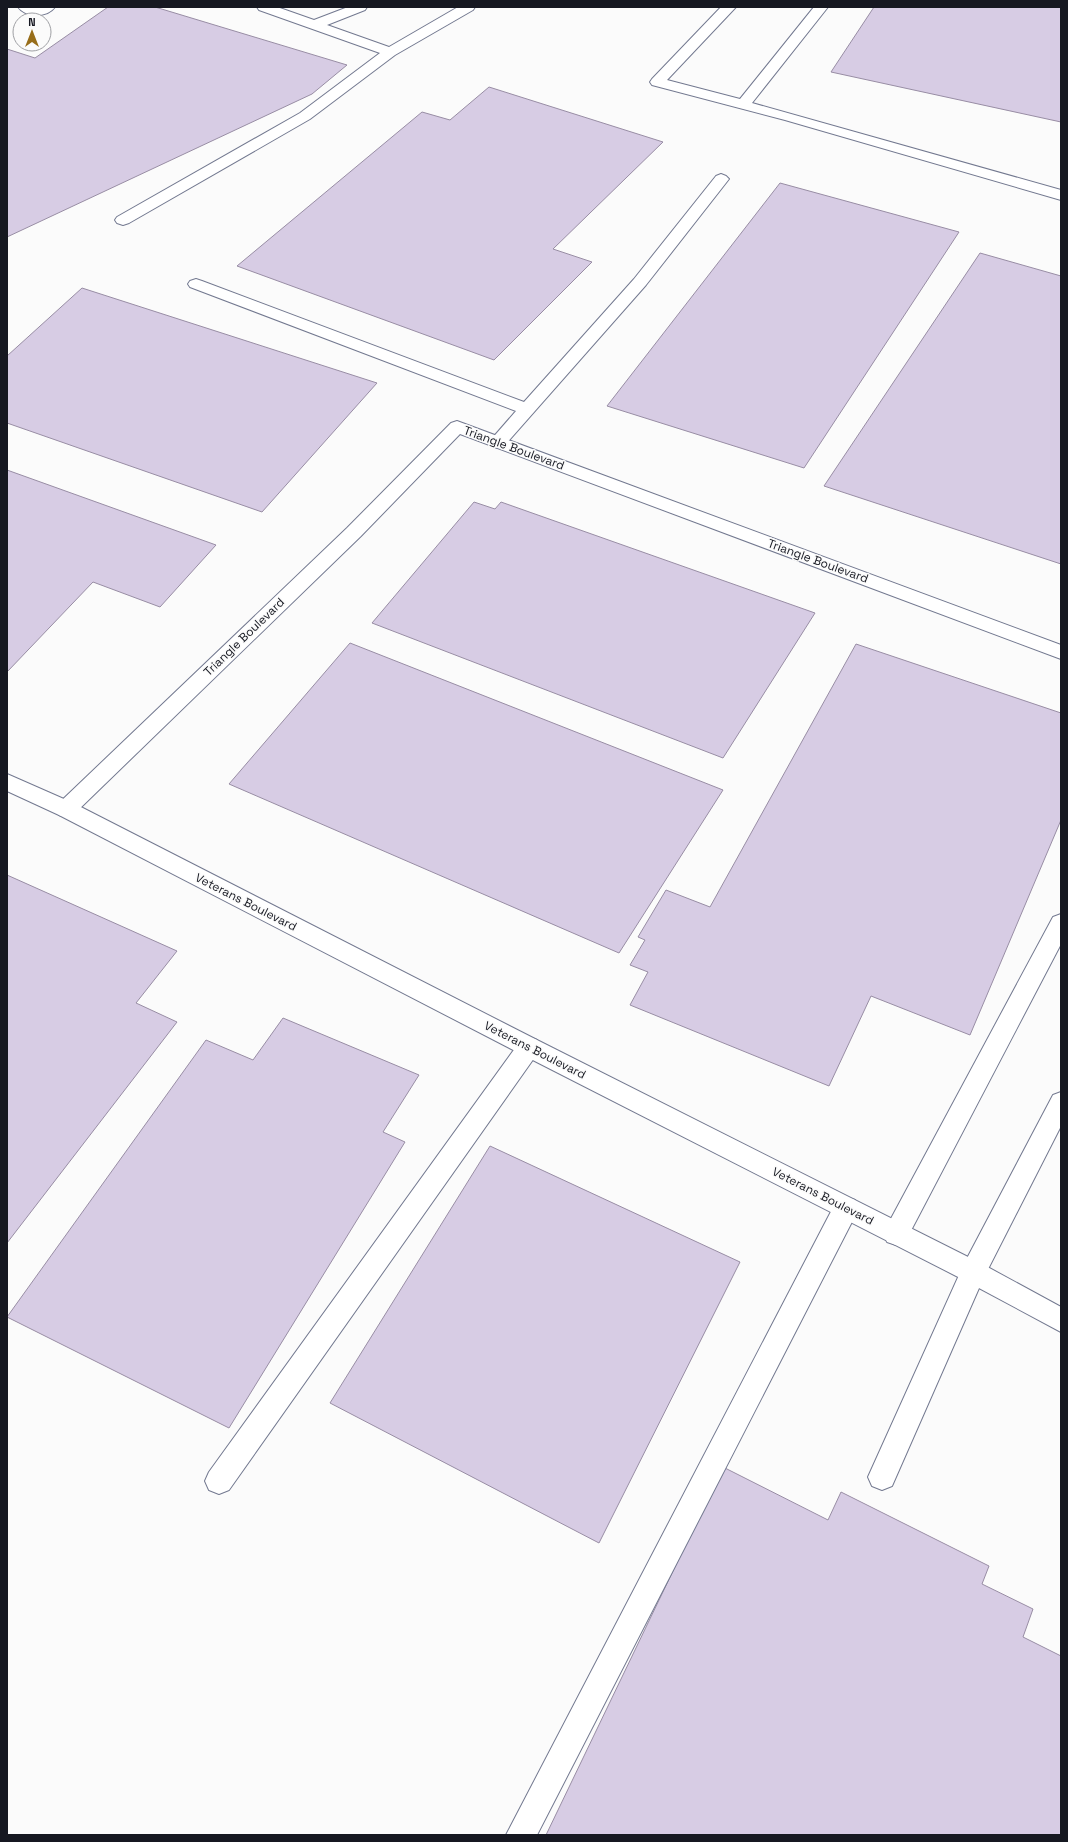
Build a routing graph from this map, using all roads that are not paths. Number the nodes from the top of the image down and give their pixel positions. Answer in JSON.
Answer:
{"nodes":[{"id":1,"x":25,"y":7,"type":"edge"},
{"id":2,"x":48,"y":7,"type":"edge"},
{"id":3,"x":264,"y":7,"type":"edge"},
{"id":4,"x":360,"y":7,"type":"edge"},
{"id":5,"x":468,"y":7,"type":"edge"},
{"id":6,"x":729,"y":7,"type":"edge"},
{"id":7,"x":821,"y":7,"type":"edge"},
{"id":8,"x":314,"y":25,"type":"junction"},
{"id":9,"x":390,"y":52,"type":"junction"},
{"id":10,"x":743,"y":105,"type":"junction"},
{"id":11,"x":721,"y":179,"type":"dead end"},
{"id":12,"x":1061,"y":195,"type":"edge"},
{"id":13,"x":123,"y":220,"type":"dead end"},
{"id":14,"x":196,"y":284,"type":"dead end"},
{"id":15,"x":527,"y":409,"type":"junction"},
{"id":16,"x":498,"y":442,"type":"junction"},
{"id":17,"x":1061,"y":652,"type":"edge"},
{"id":18,"x":7,"y":782,"type":"edge"},
{"id":19,"x":66,"y":809,"type":"junction"},
{"id":20,"x":1061,"y":923,"type":"edge"},
{"id":21,"x":529,"y":1047,"type":"junction"},
{"id":22,"x":1061,"y":1102,"type":"edge"},
{"id":23,"x":846,"y":1208,"type":"junction"},
{"id":24,"x":896,"y":1234,"type":"junction"},
{"id":25,"x":973,"y":1272,"type":"junction"},
{"id":26,"x":1061,"y":1320,"type":"edge"},
{"id":27,"x":882,"y":1477,"type":"dead end"},
{"id":28,"x":219,"y":1481,"type":"dead end"},
{"id":29,"x":521,"y":1835,"type":"edge"}],
"edges":[{"from":1,"to":2,"type":"street"},
{"from":3,"to":8,"type":"street"},
{"from":4,"to":8,"type":"street"},
{"from":5,"to":9,"type":"street"},
{"from":6,"to":10,"type":"street"},
{"from":7,"to":10,"type":"street"},
{"from":8,"to":9,"type":"street"},
{"from":9,"to":13,"type":"street"},
{"from":10,"to":12,"type":"street"},
{"from":11,"to":15,"type":"street"},
{"from":14,"to":15,"type":"street"},
{"from":15,"to":16,"type":"street"},
{"from":16,"to":17,"type":"street","name":"Triangle Boulevard"},
{"from":16,"to":19,"type":"street","name":"Triangle Boulevard"},
{"from":18,"to":19,"type":"street","name":"Veterans Boulevard"},
{"from":19,"to":21,"type":"street","name":"Veterans Boulevard"},
{"from":20,"to":24,"type":"street"},
{"from":21,"to":23,"type":"street","name":"Veterans Boulevard"},
{"from":21,"to":28,"type":"street"},
{"from":22,"to":25,"type":"street"},
{"from":23,"to":24,"type":"street","name":"Veterans Boulevard"},
{"from":23,"to":29,"type":"street"},
{"from":24,"to":25,"type":"street","name":"Veterans Boulevard"},
{"from":25,"to":26,"type":"street","name":"Veterans Boulevard"},
{"from":25,"to":27,"type":"street"}]}
